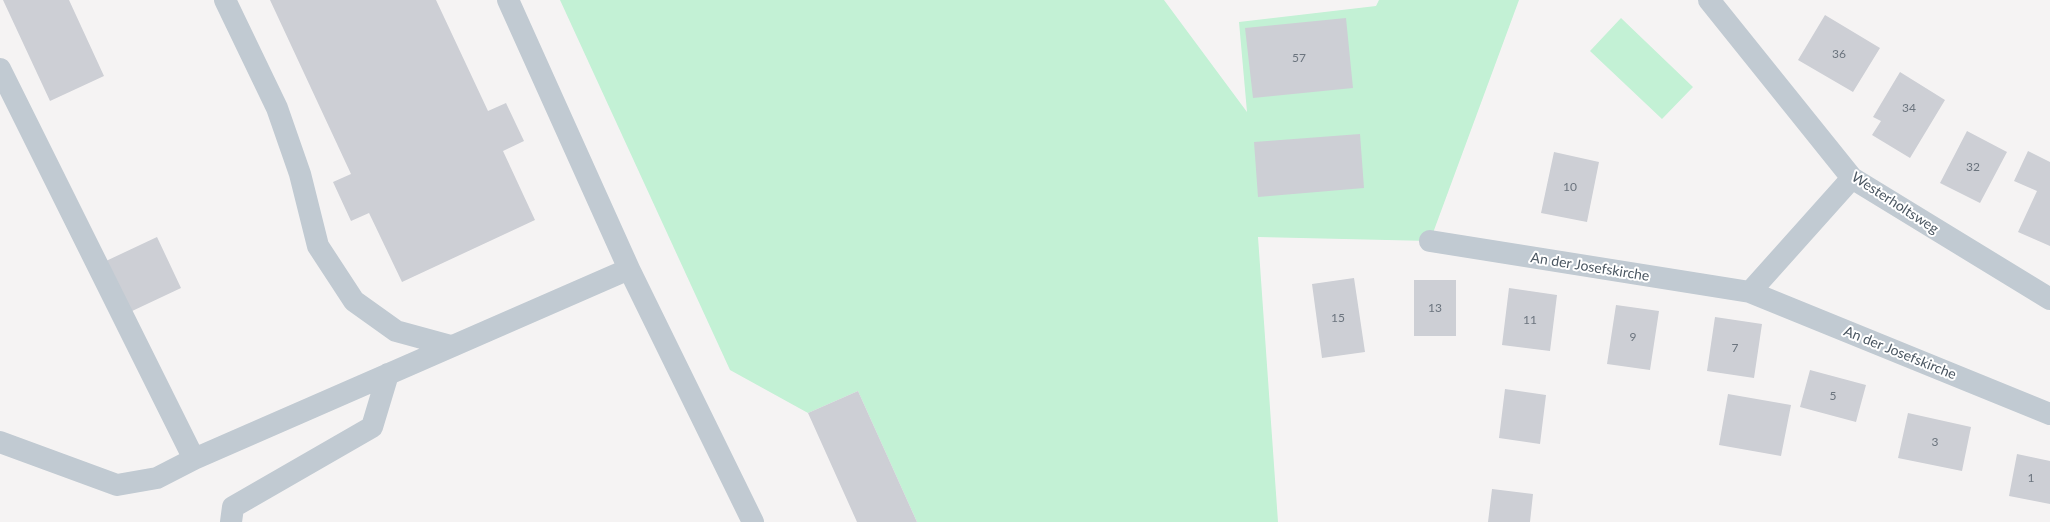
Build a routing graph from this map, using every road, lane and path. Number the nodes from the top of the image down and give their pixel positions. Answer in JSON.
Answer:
{"nodes":[{"id":1,"x":225,"y":0,"type":"edge"},
{"id":2,"x":508,"y":0,"type":"edge"},
{"id":3,"x":1709,"y":0,"type":"edge"},
{"id":4,"x":0,"y":69,"type":"edge"},
{"id":5,"x":1852,"y":178,"type":"junction"},
{"id":6,"x":1430,"y":241,"type":"dead end"},
{"id":7,"x":628,"y":269,"type":"junction"},
{"id":8,"x":1750,"y":292,"type":"junction"},
{"id":9,"x":2050,"y":299,"type":"edge"},
{"id":10,"x":451,"y":346,"type":"junction"},
{"id":11,"x":388,"y":374,"type":"junction"},
{"id":12,"x":2050,"y":414,"type":"edge"},
{"id":13,"x":0,"y":442,"type":"edge"},
{"id":14,"x":194,"y":459,"type":"junction"},
{"id":15,"x":231,"y":522,"type":"edge"},
{"id":16,"x":753,"y":522,"type":"edge"}],
"edges":[{"from":1,"to":10,"type":"street"},
{"from":2,"to":7,"type":"street"},
{"from":3,"to":5,"type":"street","name":"Westerholtsweg"},
{"from":4,"to":14,"type":"street"},
{"from":5,"to":8,"type":"street"},
{"from":5,"to":9,"type":"street","name":"Westerholtsweg"},
{"from":6,"to":8,"type":"street","name":"An der Josefskirche"},
{"from":7,"to":10,"type":"street"},
{"from":7,"to":16,"type":"street"},
{"from":8,"to":12,"type":"street","name":"An der Josefskirche"},
{"from":10,"to":11,"type":"street"},
{"from":11,"to":14,"type":"street"},
{"from":11,"to":15,"type":"street"},
{"from":13,"to":14,"type":"street"}]}
